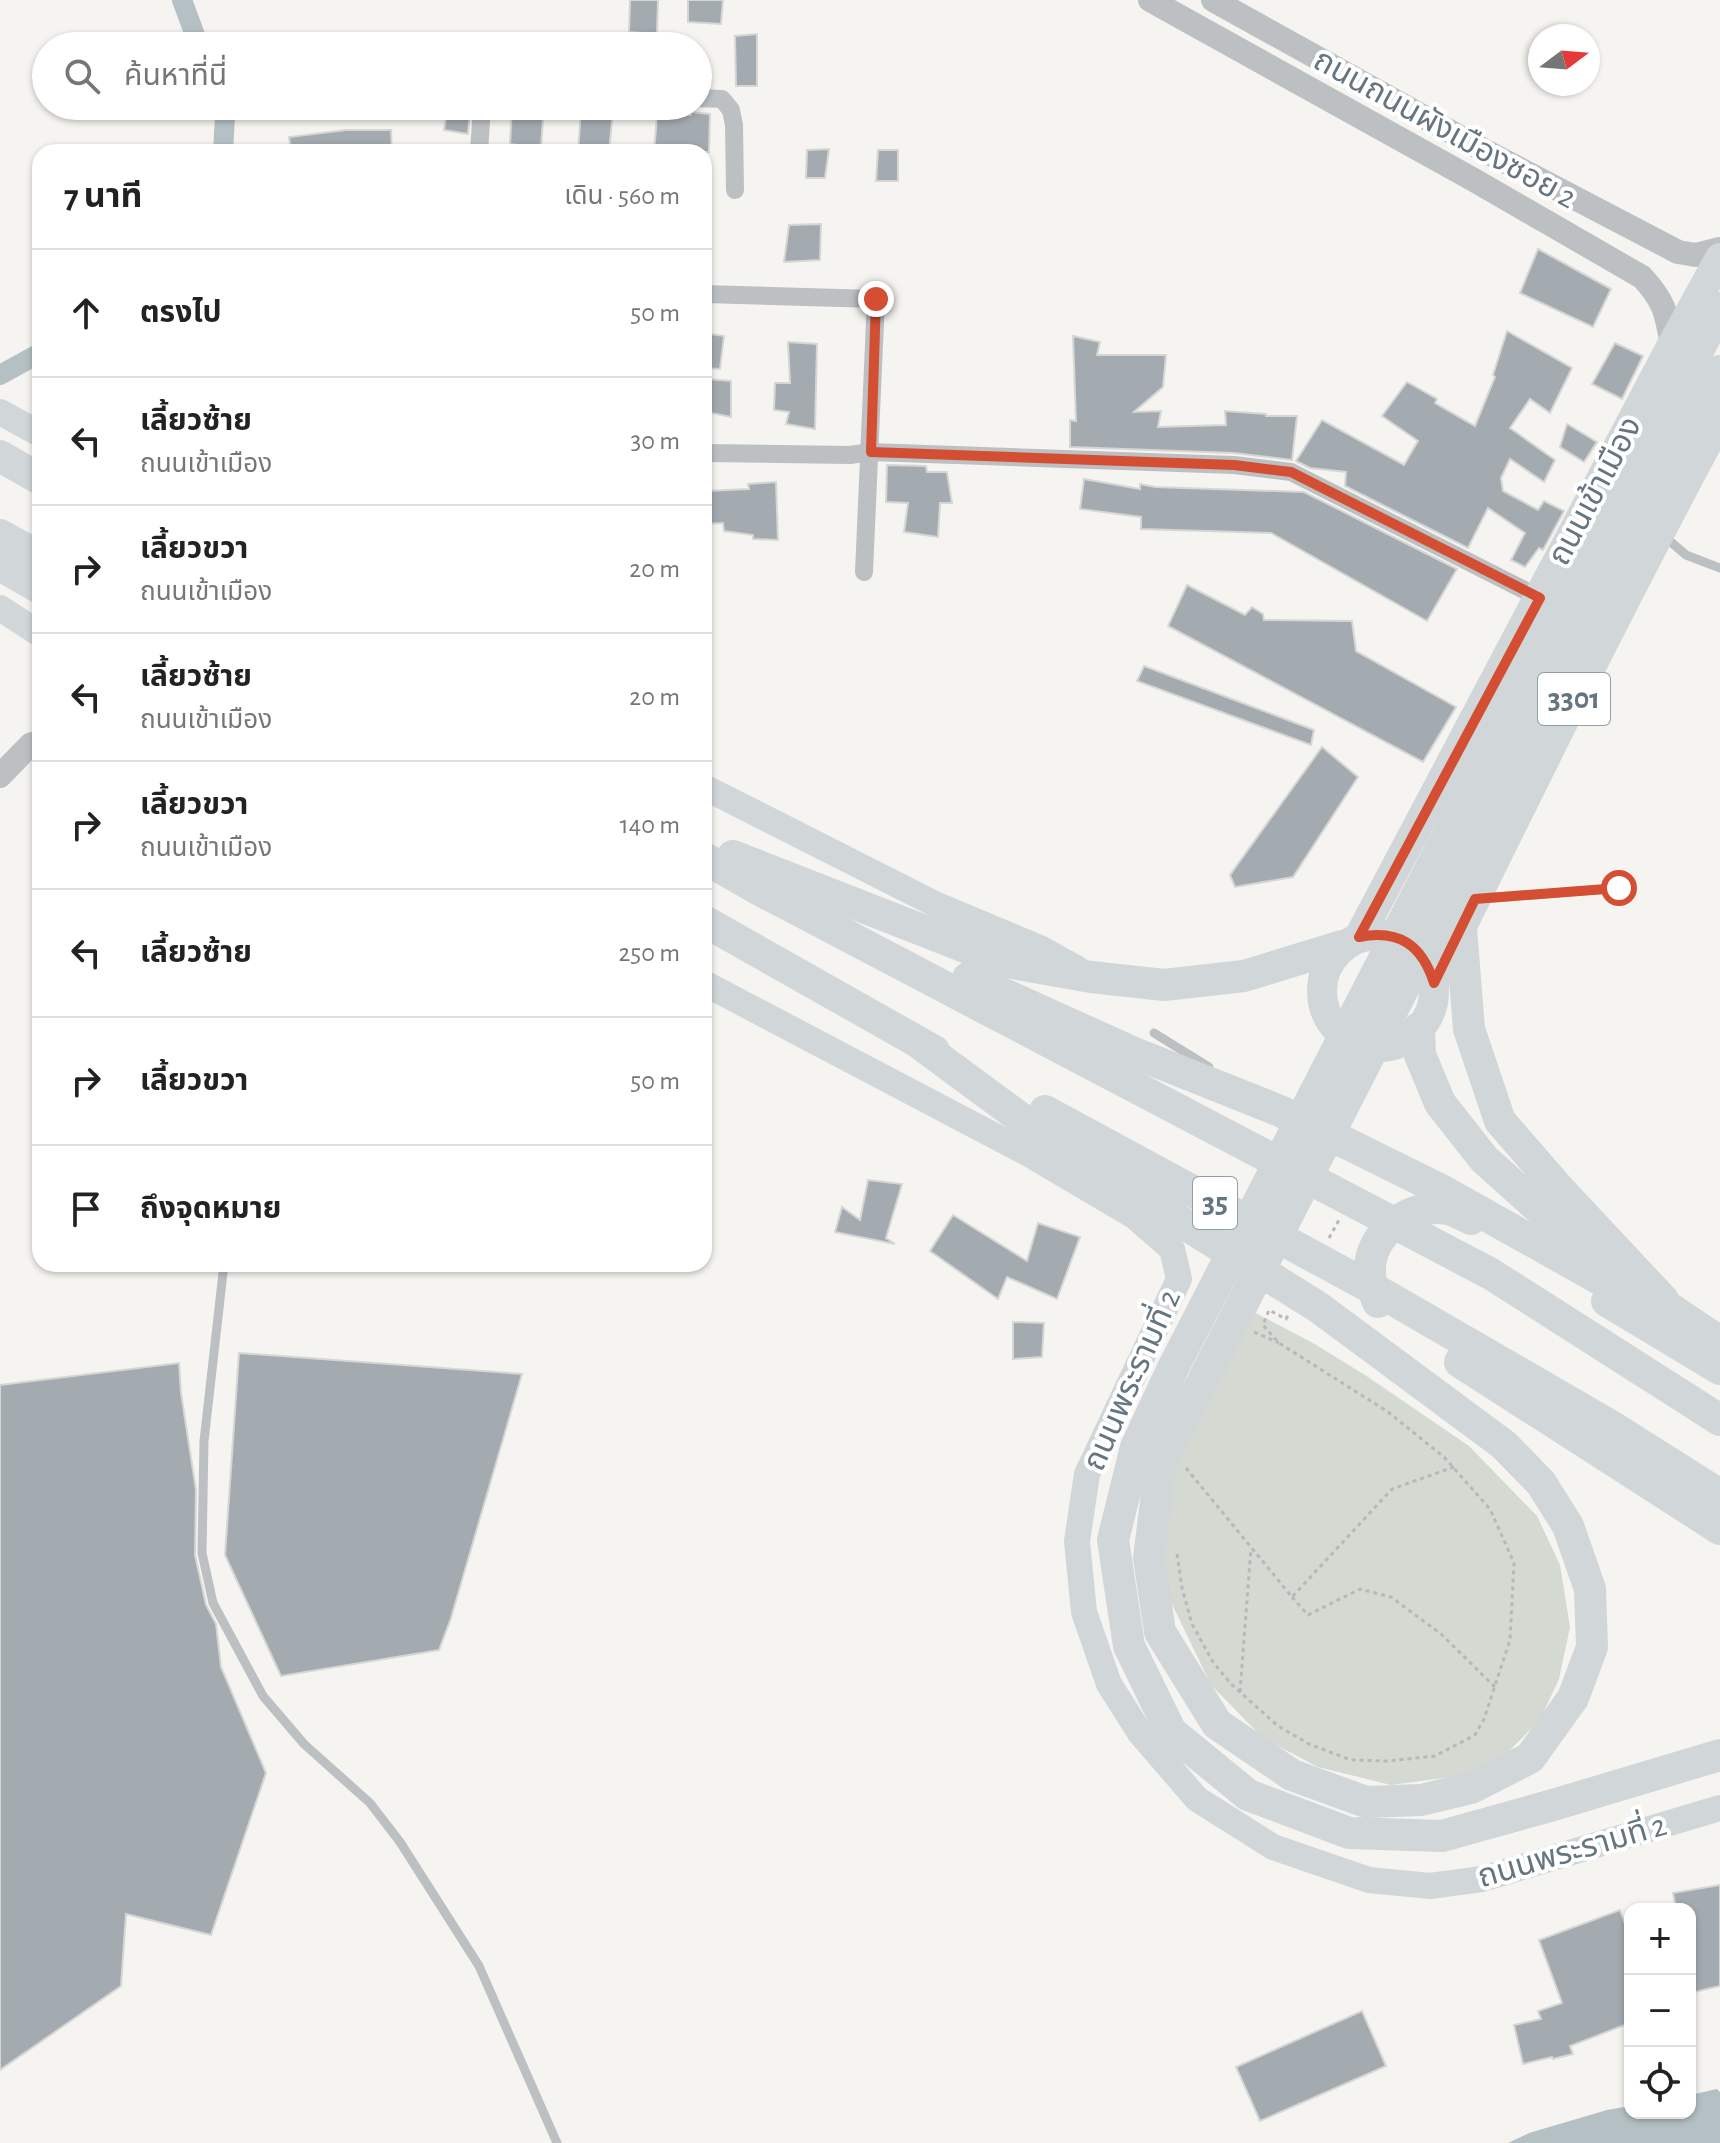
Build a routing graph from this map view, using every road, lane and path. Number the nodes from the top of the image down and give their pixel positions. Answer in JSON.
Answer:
{"nodes":[{"id":1,"x":1150,"y":0,"type":"edge"},
{"id":2,"x":1213,"y":0,"type":"edge"},
{"id":3,"x":712,"y":99,"type":"edge"},
{"id":4,"x":481,"y":120,"type":"edge"},
{"id":5,"x":480,"y":144,"type":"edge"},
{"id":6,"x":1487,"y":152,"type":"junction"},
{"id":7,"x":1474,"y":180,"type":"junction"},
{"id":8,"x":735,"y":190,"type":"dead end"},
{"id":9,"x":1720,"y":249,"type":"edge"},
{"id":10,"x":1720,"y":258,"type":"edge"},
{"id":11,"x":712,"y":294,"type":"edge"},
{"id":12,"x":1720,"y":308,"type":"edge"},
{"id":13,"x":1672,"y":345,"type":"junction"},
{"id":14,"x":1707,"y":391,"type":"edge"},
{"id":15,"x":0,"y":412,"type":"edge"},
{"id":16,"x":32,"y":430,"type":"edge"},
{"id":17,"x":871,"y":452,"type":"junction"},
{"id":18,"x":712,"y":453,"type":"edge"},
{"id":19,"x":0,"y":456,"type":"edge"},
{"id":20,"x":32,"y":474,"type":"edge"},
{"id":21,"x":1659,"y":532,"type":"junction"},
{"id":22,"x":0,"y":535,"type":"edge"},
{"id":23,"x":32,"y":553,"type":"edge"},
{"id":24,"x":0,"y":561,"type":"edge"},
{"id":25,"x":1720,"y":568,"type":"edge"},
{"id":26,"x":864,"y":572,"type":"dead end"},
{"id":27,"x":32,"y":583,"type":"edge"},
{"id":28,"x":1540,"y":598,"type":"junction"},
{"id":29,"x":0,"y":608,"type":"edge"},
{"id":30,"x":32,"y":629,"type":"edge"},
{"id":31,"x":32,"y":745,"type":"edge"},
{"id":32,"x":0,"y":776,"type":"edge"},
{"id":33,"x":712,"y":791,"type":"edge"},
{"id":34,"x":712,"y":847,"type":"edge"},
{"id":35,"x":712,"y":863,"type":"edge"},
{"id":36,"x":1619,"y":888,"type":"dead end"},
{"id":37,"x":760,"y":890,"type":"junction"},
{"id":38,"x":1475,"y":899,"type":"junction"},
{"id":39,"x":712,"y":925,"type":"edge"},
{"id":40,"x":1461,"y":928,"type":"junction"},
{"id":41,"x":735,"y":938,"type":"junction"},
{"id":42,"x":1351,"y":942,"type":"junction"},
{"id":43,"x":1091,"y":977,"type":"junction"},
{"id":44,"x":1434,"y":983,"type":"junction"},
{"id":45,"x":712,"y":987,"type":"edge"},
{"id":46,"x":1419,"y":1028,"type":"junction"},
{"id":47,"x":1154,"y":1033,"type":"dead end"},
{"id":48,"x":1341,"y":1033,"type":"junction"},
{"id":49,"x":916,"y":1041,"type":"junction"},
{"id":50,"x":1377,"y":1047,"type":"junction"},
{"id":51,"x":1217,"y":1072,"type":"dead end"},
{"id":52,"x":1230,"y":1080,"type":"dead end"},
{"id":53,"x":1288,"y":1115,"type":"junction"},
{"id":54,"x":1332,"y":1136,"type":"junction"},
{"id":55,"x":1339,"y":1221,"type":"dead end"},
{"id":56,"x":1324,"y":1249,"type":"dead end"},
{"id":57,"x":223,"y":1272,"type":"edge"},
{"id":58,"x":1293,"y":1305,"type":"dead end"},
{"id":59,"x":1674,"y":1311,"type":"junction"},
{"id":60,"x":1247,"y":1329,"type":"dead end"},
{"id":61,"x":1720,"y":1342,"type":"edge"},
{"id":62,"x":1279,"y":1343,"type":"junction"},
{"id":63,"x":1720,"y":1369,"type":"edge"},
{"id":64,"x":1720,"y":1420,"type":"edge"},
{"id":65,"x":1187,"y":1458,"type":"dead end"},
{"id":66,"x":1185,"y":1467,"type":"junction"},
{"id":67,"x":1454,"y":1467,"type":"junction"},
{"id":68,"x":1182,"y":1481,"type":"dead end"},
{"id":69,"x":1720,"y":1495,"type":"edge"},
{"id":70,"x":1720,"y":1529,"type":"edge"},
{"id":71,"x":1251,"y":1548,"type":"junction"},
{"id":72,"x":1176,"y":1550,"type":"dead end"},
{"id":73,"x":1292,"y":1597,"type":"junction"},
{"id":74,"x":1495,"y":1687,"type":"junction"},
{"id":75,"x":1240,"y":1692,"type":"junction"},
{"id":76,"x":1720,"y":1755,"type":"edge"},
{"id":77,"x":1720,"y":1808,"type":"edge"},
{"id":78,"x":557,"y":2143,"type":"edge"}],
"edges":[{"from":1,"to":7,"type":"street","name":"ถนนถนนผังเมืองซอย 2"},
{"from":2,"to":6,"type":"street","name":"ถนนถนนผังเมืองซอย 2"},
{"from":3,"to":8,"type":"street"},
{"from":4,"to":5,"type":"street"},
{"from":6,"to":7,"type":"street"},
{"from":6,"to":9,"type":"street","name":"ถนนถนนผังเมืองซอย 2"},
{"from":7,"to":13,"type":"street","name":"ถนนถนนผังเมืองซอย 2"},
{"from":10,"to":13,"type":"main road","name":"ถนนเข้าเมือง","number":"3301"},
{"from":11,"to":17,"type":"street"},
{"from":12,"to":14,"type":"highway"},
{"from":13,"to":28,"type":"main road","name":"ถนนเข้าเมือง","number":"3301"},
{"from":14,"to":21,"type":"main road","number":"3301"},
{"from":14,"to":49,"type":"highway"},
{"from":14,"to":76,"type":"highway"},
{"from":15,"to":16,"type":"main road"},
{"from":17,"to":18,"type":"street"},
{"from":17,"to":26,"type":"street"},
{"from":17,"to":28,"type":"street"},
{"from":19,"to":20,"type":"highway"},
{"from":21,"to":25,"type":"lane"},
{"from":21,"to":38,"type":"main road","number":"3301"},
{"from":22,"to":23,"type":"highway"},
{"from":24,"to":27,"type":"highway"},
{"from":28,"to":42,"type":"main road","name":"ถนนเข้าเมือง","number":"3301"},
{"from":29,"to":30,"type":"main road"},
{"from":31,"to":32,"type":"street"},
{"from":33,"to":43,"type":"main road"},
{"from":34,"to":43,"type":"highway"},
{"from":35,"to":37,"type":"highway","number":"35"},
{"from":36,"to":38,"type":"lane"},
{"from":37,"to":41,"type":"highway"},
{"from":37,"to":53,"type":"highway"},
{"from":37,"to":64,"type":"highway","number":"35"},
{"from":38,"to":40,"type":"main road","number":"3301"},
{"from":39,"to":41,"type":"highway","number":"35"},
{"from":40,"to":44,"type":"main road","number":"3301"},
{"from":40,"to":59,"type":"highway"},
{"from":41,"to":49,"type":"highway","number":"35"},
{"from":42,"to":43,"type":"highway"},
{"from":42,"to":44,"type":"main road"},
{"from":42,"to":48,"type":"main road","name":"ถนนเข้าเมือง"},
{"from":44,"to":46,"type":"main road"},
{"from":45,"to":77,"type":"main road","name":"ถนนพระรามที่ 2","number":"35"},
{"from":46,"to":50,"type":"main road"},
{"from":46,"to":59,"type":"highway"},
{"from":47,"to":51,"type":"lane"},
{"from":48,"to":50,"type":"main road"},
{"from":48,"to":53,"type":"highway"},
{"from":49,"to":69,"type":"highway","number":"35"},
{"from":50,"to":54,"type":"highway"},
{"from":52,"to":53,"type":"lane"},
{"from":53,"to":54,"type":"highway"},
{"from":54,"to":59,"type":"highway"},
{"from":55,"to":56,"type":"path"},
{"from":57,"to":78,"type":"lane"},
{"from":58,"to":62,"type":"path"},
{"from":59,"to":61,"type":"highway"},
{"from":60,"to":62,"type":"path"},
{"from":62,"to":67,"type":"path"},
{"from":63,"to":70,"type":"highway"},
{"from":65,"to":66,"type":"path"},
{"from":66,"to":68,"type":"path"},
{"from":66,"to":71,"type":"path"},
{"from":67,"to":73,"type":"path"},
{"from":67,"to":74,"type":"path"},
{"from":71,"to":73,"type":"path"},
{"from":71,"to":75,"type":"path"},
{"from":72,"to":75,"type":"path"},
{"from":73,"to":74,"type":"path"},
{"from":74,"to":75,"type":"path"}]}
